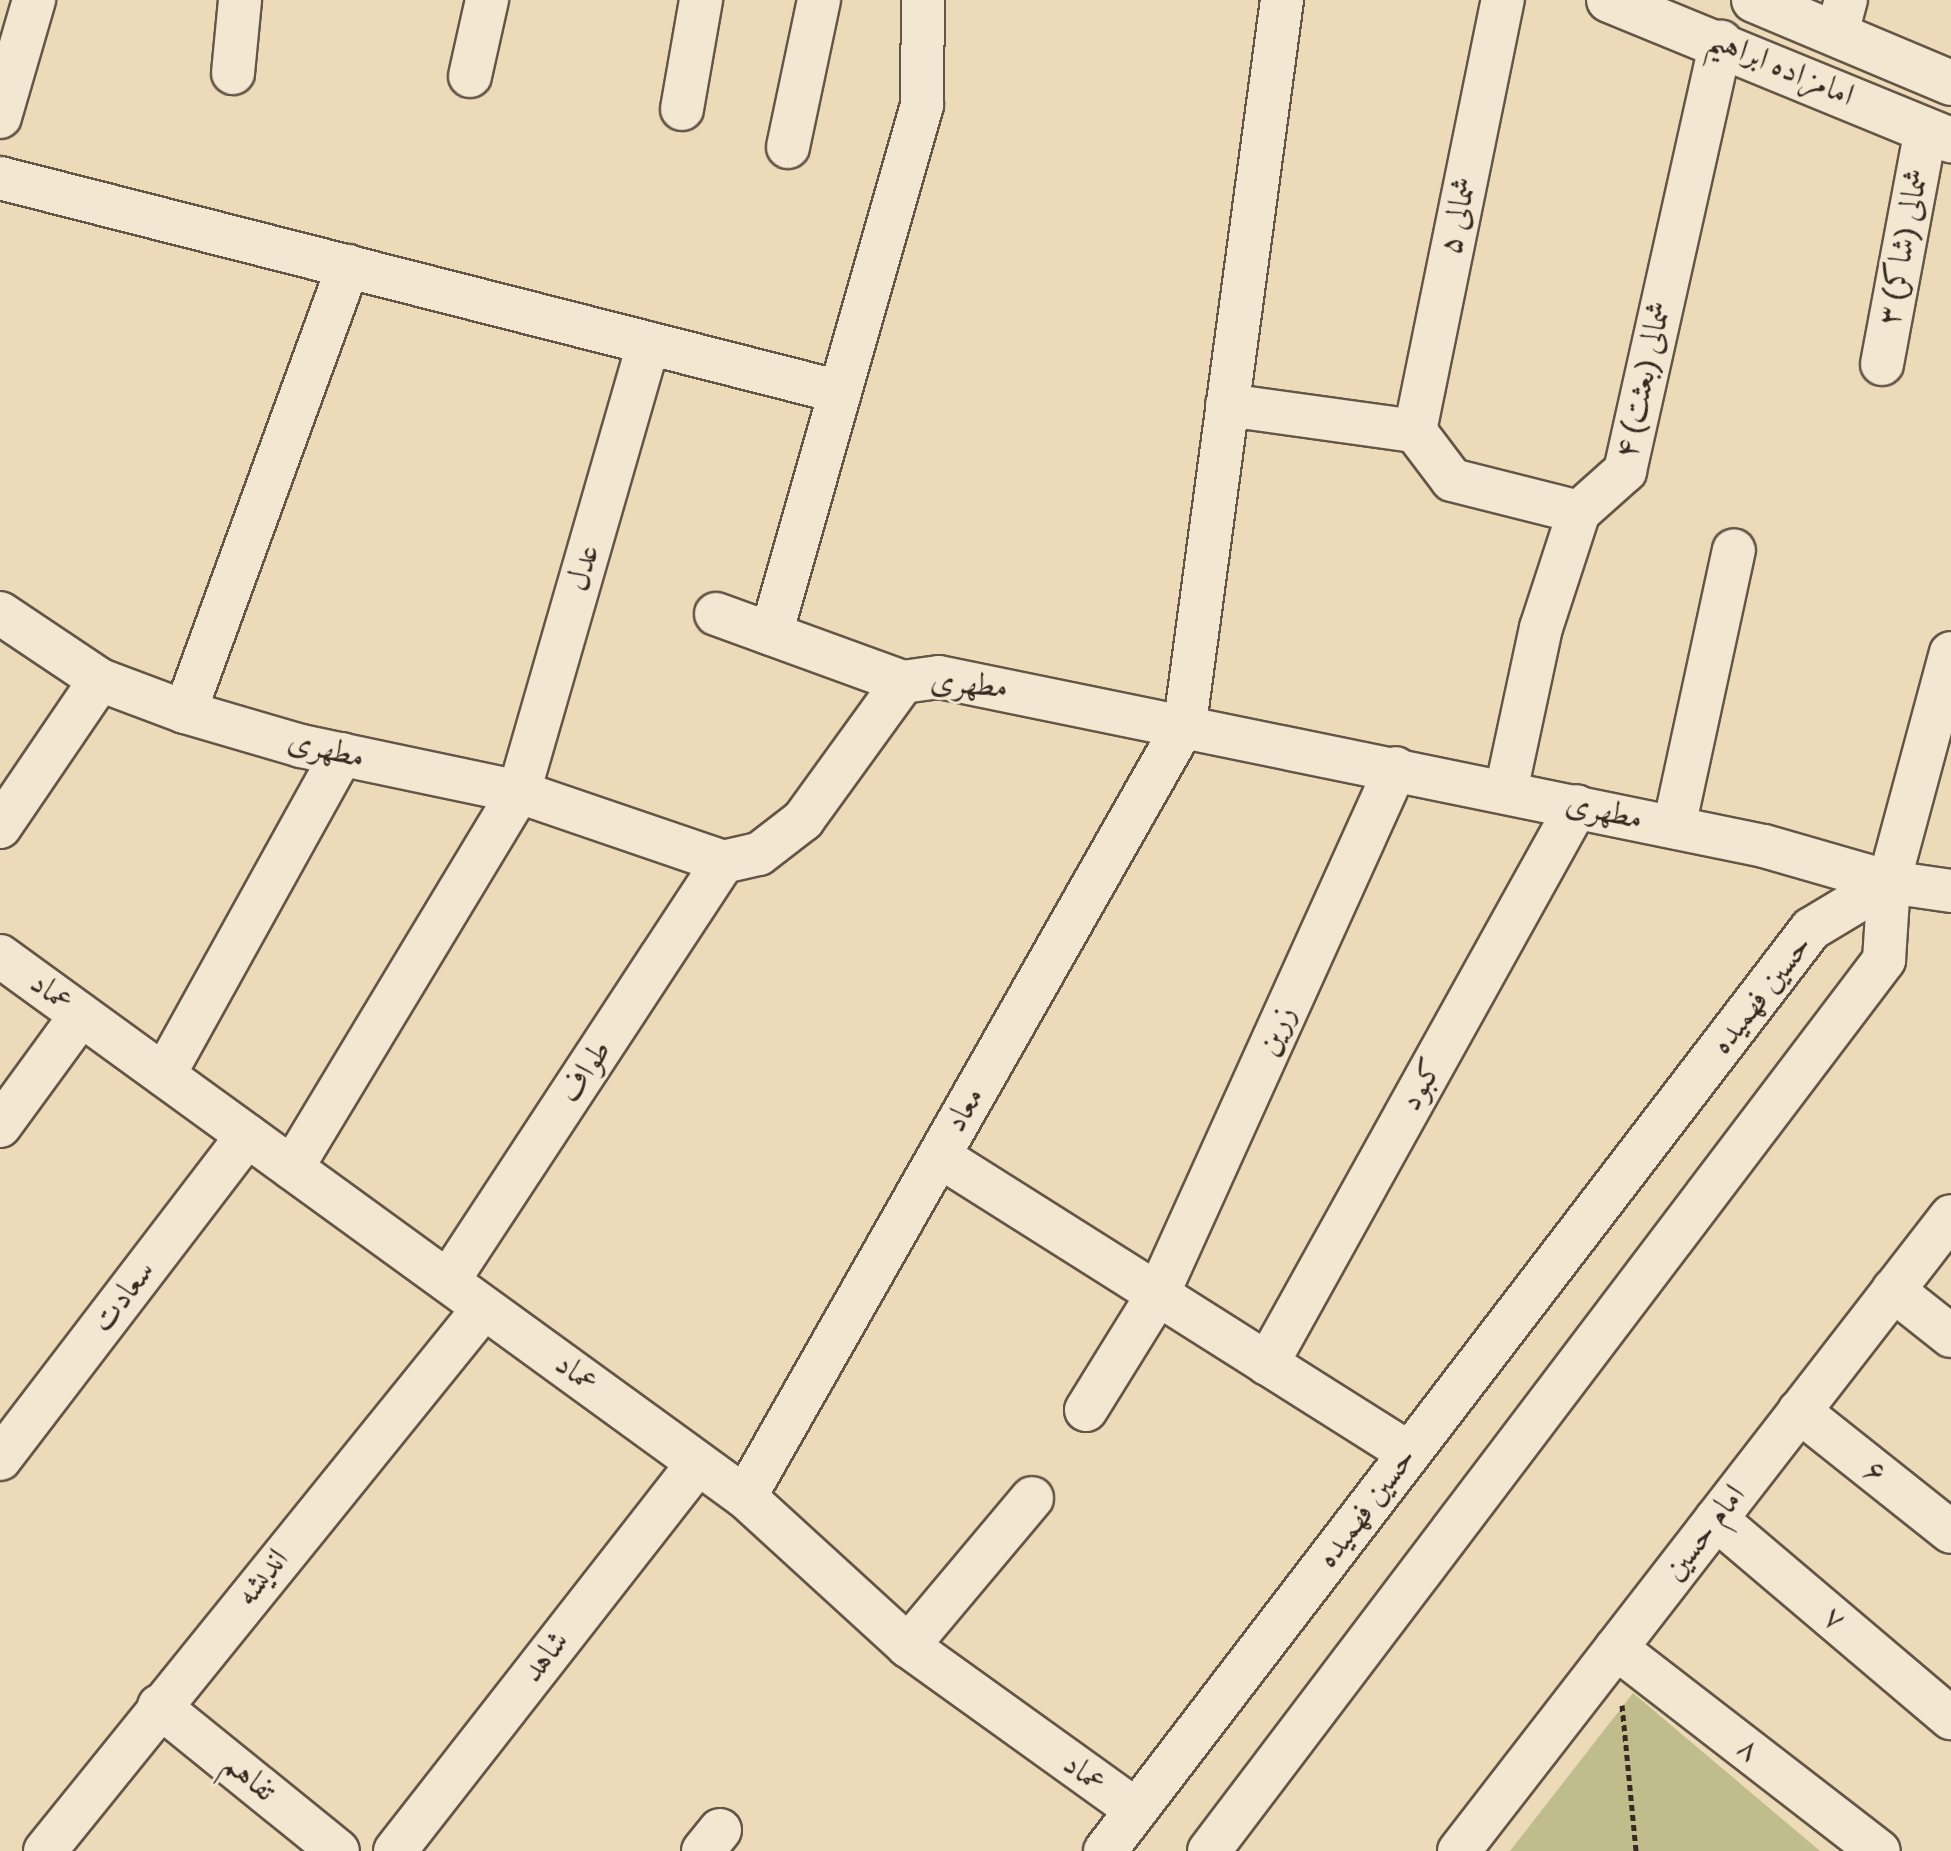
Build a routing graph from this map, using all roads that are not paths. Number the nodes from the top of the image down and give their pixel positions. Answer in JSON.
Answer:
{"nodes":[{"id":1,"x":34,"y":0,"type":"edge"},
{"id":2,"x":240,"y":0,"type":"edge"},
{"id":3,"x":487,"y":0,"type":"edge"},
{"id":4,"x":701,"y":0,"type":"edge"},
{"id":5,"x":819,"y":0,"type":"edge"},
{"id":6,"x":923,"y":0,"type":"edge"},
{"id":7,"x":1282,"y":0,"type":"edge"},
{"id":8,"x":1503,"y":0,"type":"edge"},
{"id":9,"x":1609,"y":0,"type":"edge"},
{"id":10,"x":1754,"y":0,"type":"edge"},
{"id":11,"x":1842,"y":16,"type":"edge"},
{"id":12,"x":1721,"y":42,"type":"junction"},
{"id":13,"x":233,"y":73,"type":"dead end"},
{"id":14,"x":6,"y":76,"type":"edge"},
{"id":15,"x":470,"y":76,"type":"dead end"},
{"id":16,"x":1951,"y":83,"type":"edge"},
{"id":17,"x":682,"y":109,"type":"dead end"},
{"id":18,"x":0,"y":117,"type":"edge"},
{"id":19,"x":1939,"y":135,"type":"edge"},
{"id":20,"x":788,"y":147,"type":"dead end"},
{"id":21,"x":0,"y":178,"type":"edge"},
{"id":22,"x":348,"y":266,"type":"junction"},
{"id":23,"x":649,"y":343,"type":"junction"},
{"id":24,"x":1882,"y":364,"type":"dead end"},
{"id":25,"x":840,"y":392,"type":"junction"},
{"id":26,"x":1227,"y":405,"type":"junction"},
{"id":27,"x":1415,"y":431,"type":"junction"},
{"id":28,"x":1579,"y":512,"type":"junction"},
{"id":29,"x":1734,"y":550,"type":"dead end"},
{"id":30,"x":716,"y":614,"type":"dead end"},
{"id":31,"x":2,"y":620,"type":"edge"},
{"id":32,"x":771,"y":634,"type":"junction"},
{"id":33,"x":1951,"y":653,"type":"edge"},
{"id":34,"x":100,"y":680,"type":"junction"},
{"id":35,"x":903,"y":682,"type":"junction"},
{"id":36,"x":185,"y":712,"type":"junction"},
{"id":37,"x":1185,"y":723,"type":"junction"},
{"id":38,"x":342,"y":754,"type":"junction"},
{"id":39,"x":1396,"y":768,"type":"junction"},
{"id":40,"x":1506,"y":791,"type":"junction"},
{"id":41,"x":519,"y":792,"type":"junction"},
{"id":42,"x":1577,"y":806,"type":"junction"},
{"id":43,"x":0,"y":827,"type":"edge"},
{"id":44,"x":1674,"y":827,"type":"junction"},
{"id":45,"x":723,"y":862,"type":"junction"},
{"id":46,"x":1889,"y":882,"type":"junction"},
{"id":47,"x":1951,"y":891,"type":"edge"},
{"id":48,"x":0,"y":956,"type":"edge"},
{"id":49,"x":81,"y":1015,"type":"junction"},
{"id":50,"x":164,"y":1075,"type":"junction"},
{"id":51,"x":0,"y":1126,"type":"edge"},
{"id":52,"x":247,"y":1136,"type":"junction"},
{"id":53,"x":939,"y":1156,"type":"junction"},
{"id":54,"x":292,"y":1168,"type":"junction"},
{"id":55,"x":1951,"y":1216,"type":"edge"},
{"id":56,"x":448,"y":1281,"type":"junction"},
{"id":57,"x":1893,"y":1290,"type":"junction"},
{"id":58,"x":1158,"y":1294,"type":"junction"},
{"id":59,"x":484,"y":1308,"type":"junction"},
{"id":60,"x":1951,"y":1336,"type":"edge"},
{"id":61,"x":1267,"y":1364,"type":"junction"},
{"id":62,"x":1086,"y":1410,"type":"dead end"},
{"id":63,"x":1799,"y":1411,"type":"junction"},
{"id":64,"x":1409,"y":1453,"type":"junction"},
{"id":65,"x":0,"y":1459,"type":"edge"},
{"id":66,"x":698,"y":1463,"type":"junction"},
{"id":67,"x":745,"y":1497,"type":"junction"},
{"id":68,"x":1032,"y":1498,"type":"dead end"},
{"id":69,"x":1716,"y":1519,"type":"junction"},
{"id":70,"x":1951,"y":1532,"type":"edge"},
{"id":71,"x":908,"y":1646,"type":"junction"},
{"id":72,"x":1616,"y":1648,"type":"junction"},
{"id":73,"x":159,"y":1706,"type":"junction"},
{"id":74,"x":1951,"y":1718,"type":"edge"},
{"id":75,"x":1136,"y":1810,"type":"junction"},
{"id":76,"x":45,"y":1851,"type":"edge"},
{"id":77,"x":338,"y":1851,"type":"edge"},
{"id":78,"x":395,"y":1851,"type":"edge"},
{"id":79,"x":1105,"y":1851,"type":"edge"},
{"id":80,"x":1209,"y":1851,"type":"edge"},
{"id":81,"x":1459,"y":1851,"type":"edge"},
{"id":82,"x":1879,"y":1851,"type":"edge"}],
"edges":[{"from":1,"to":14,"type":"street"},
{"from":2,"to":13,"type":"street"},
{"from":3,"to":15,"type":"street"},
{"from":4,"to":17,"type":"street"},
{"from":5,"to":20,"type":"street"},
{"from":6,"to":25,"type":"street"},
{"from":7,"to":26,"type":"street"},
{"from":8,"to":27,"type":"street","name":"۵ شمالی"},
{"from":9,"to":12,"type":"street","name":"امامزاده ابراهیم"},
{"from":10,"to":11,"type":"street","name":"امامزاده ابراهیم"},
{"from":11,"to":16,"type":"street","name":"امامزاده ابراهیم"},
{"from":12,"to":19,"type":"street","name":"امامزاده ابراهیم"},
{"from":12,"to":28,"type":"street","name":"۴ شمالی (بعثت)"},
{"from":14,"to":18,"type":"street"},
{"from":19,"to":24,"type":"street","name":"۳ شمالی (شاکر)"},
{"from":21,"to":22,"type":"street"},
{"from":22,"to":23,"type":"street"},
{"from":22,"to":36,"type":"street"},
{"from":23,"to":25,"type":"street"},
{"from":23,"to":41,"type":"street","name":"عدل"},
{"from":25,"to":32,"type":"street"},
{"from":26,"to":27,"type":"street"},
{"from":26,"to":37,"type":"street"},
{"from":27,"to":28,"type":"street"},
{"from":28,"to":40,"type":"street"},
{"from":29,"to":44,"type":"street"},
{"from":30,"to":32,"type":"street"},
{"from":31,"to":34,"type":"street","name":"مطهری"},
{"from":32,"to":35,"type":"street"},
{"from":33,"to":46,"type":"street"},
{"from":34,"to":36,"type":"street","name":"مطهری"},
{"from":34,"to":43,"type":"street"},
{"from":35,"to":37,"type":"street","name":"مطهری"},
{"from":35,"to":45,"type":"street","name":"مطهری"},
{"from":36,"to":38,"type":"street","name":"مطهری"},
{"from":37,"to":39,"type":"street","name":"مطهری"},
{"from":37,"to":53,"type":"street","name":"معاد"},
{"from":38,"to":41,"type":"street","name":"مطهری"},
{"from":38,"to":50,"type":"street"},
{"from":39,"to":40,"type":"street","name":"مطهری"},
{"from":39,"to":58,"type":"street","name":"زرین"},
{"from":40,"to":42,"type":"street","name":"مطهری"},
{"from":41,"to":45,"type":"street","name":"مطهری"},
{"from":41,"to":54,"type":"street","name":"عدل"},
{"from":42,"to":44,"type":"street","name":"مطهری"},
{"from":42,"to":61,"type":"street","name":"کبود"},
{"from":44,"to":46,"type":"street","name":"مطهری"},
{"from":45,"to":56,"type":"street","name":"طواف"},
{"from":46,"to":47,"type":"street","name":"مطهری"},
{"from":46,"to":64,"type":"street","name":"حسین فهمیده"},
{"from":46,"to":80,"type":"street"},
{"from":48,"to":49,"type":"street","name":"عماد"},
{"from":49,"to":50,"type":"street","name":"عماد"},
{"from":49,"to":51,"type":"street"},
{"from":50,"to":52,"type":"street","name":"عماد"},
{"from":52,"to":54,"type":"street","name":"عماد"},
{"from":52,"to":65,"type":"street","name":"سعادت"},
{"from":53,"to":58,"type":"street"},
{"from":53,"to":67,"type":"street","name":"معاد"},
{"from":54,"to":56,"type":"street","name":"عماد"},
{"from":55,"to":57,"type":"street","name":"امام حسین"},
{"from":56,"to":59,"type":"street","name":"عماد"},
{"from":57,"to":60,"type":"street"},
{"from":57,"to":63,"type":"street","name":"امام حسین"},
{"from":58,"to":61,"type":"street"},
{"from":58,"to":62,"type":"street","name":"زرین"},
{"from":59,"to":66,"type":"street","name":"عماد"},
{"from":59,"to":73,"type":"street","name":"اندیشه"},
{"from":61,"to":64,"type":"street"},
{"from":63,"to":69,"type":"street","name":"امام حسین"},
{"from":63,"to":70,"type":"street","name":"۶"},
{"from":64,"to":75,"type":"street","name":"حسین فهمیده"},
{"from":66,"to":67,"type":"street","name":"عماد"},
{"from":66,"to":78,"type":"street","name":"شاهد"},
{"from":67,"to":71,"type":"street","name":"عماد"},
{"from":68,"to":71,"type":"street"},
{"from":69,"to":72,"type":"street","name":"امام حسین"},
{"from":69,"to":74,"type":"street","name":"۷"},
{"from":71,"to":75,"type":"street","name":"عماد"},
{"from":72,"to":81,"type":"street","name":"امام حسین"},
{"from":72,"to":82,"type":"street","name":"۸"},
{"from":73,"to":76,"type":"street","name":"اندیشه"},
{"from":73,"to":77,"type":"street","name":"تفاهم"},
{"from":75,"to":79,"type":"street","name":"حسین فهمیده"}]}
